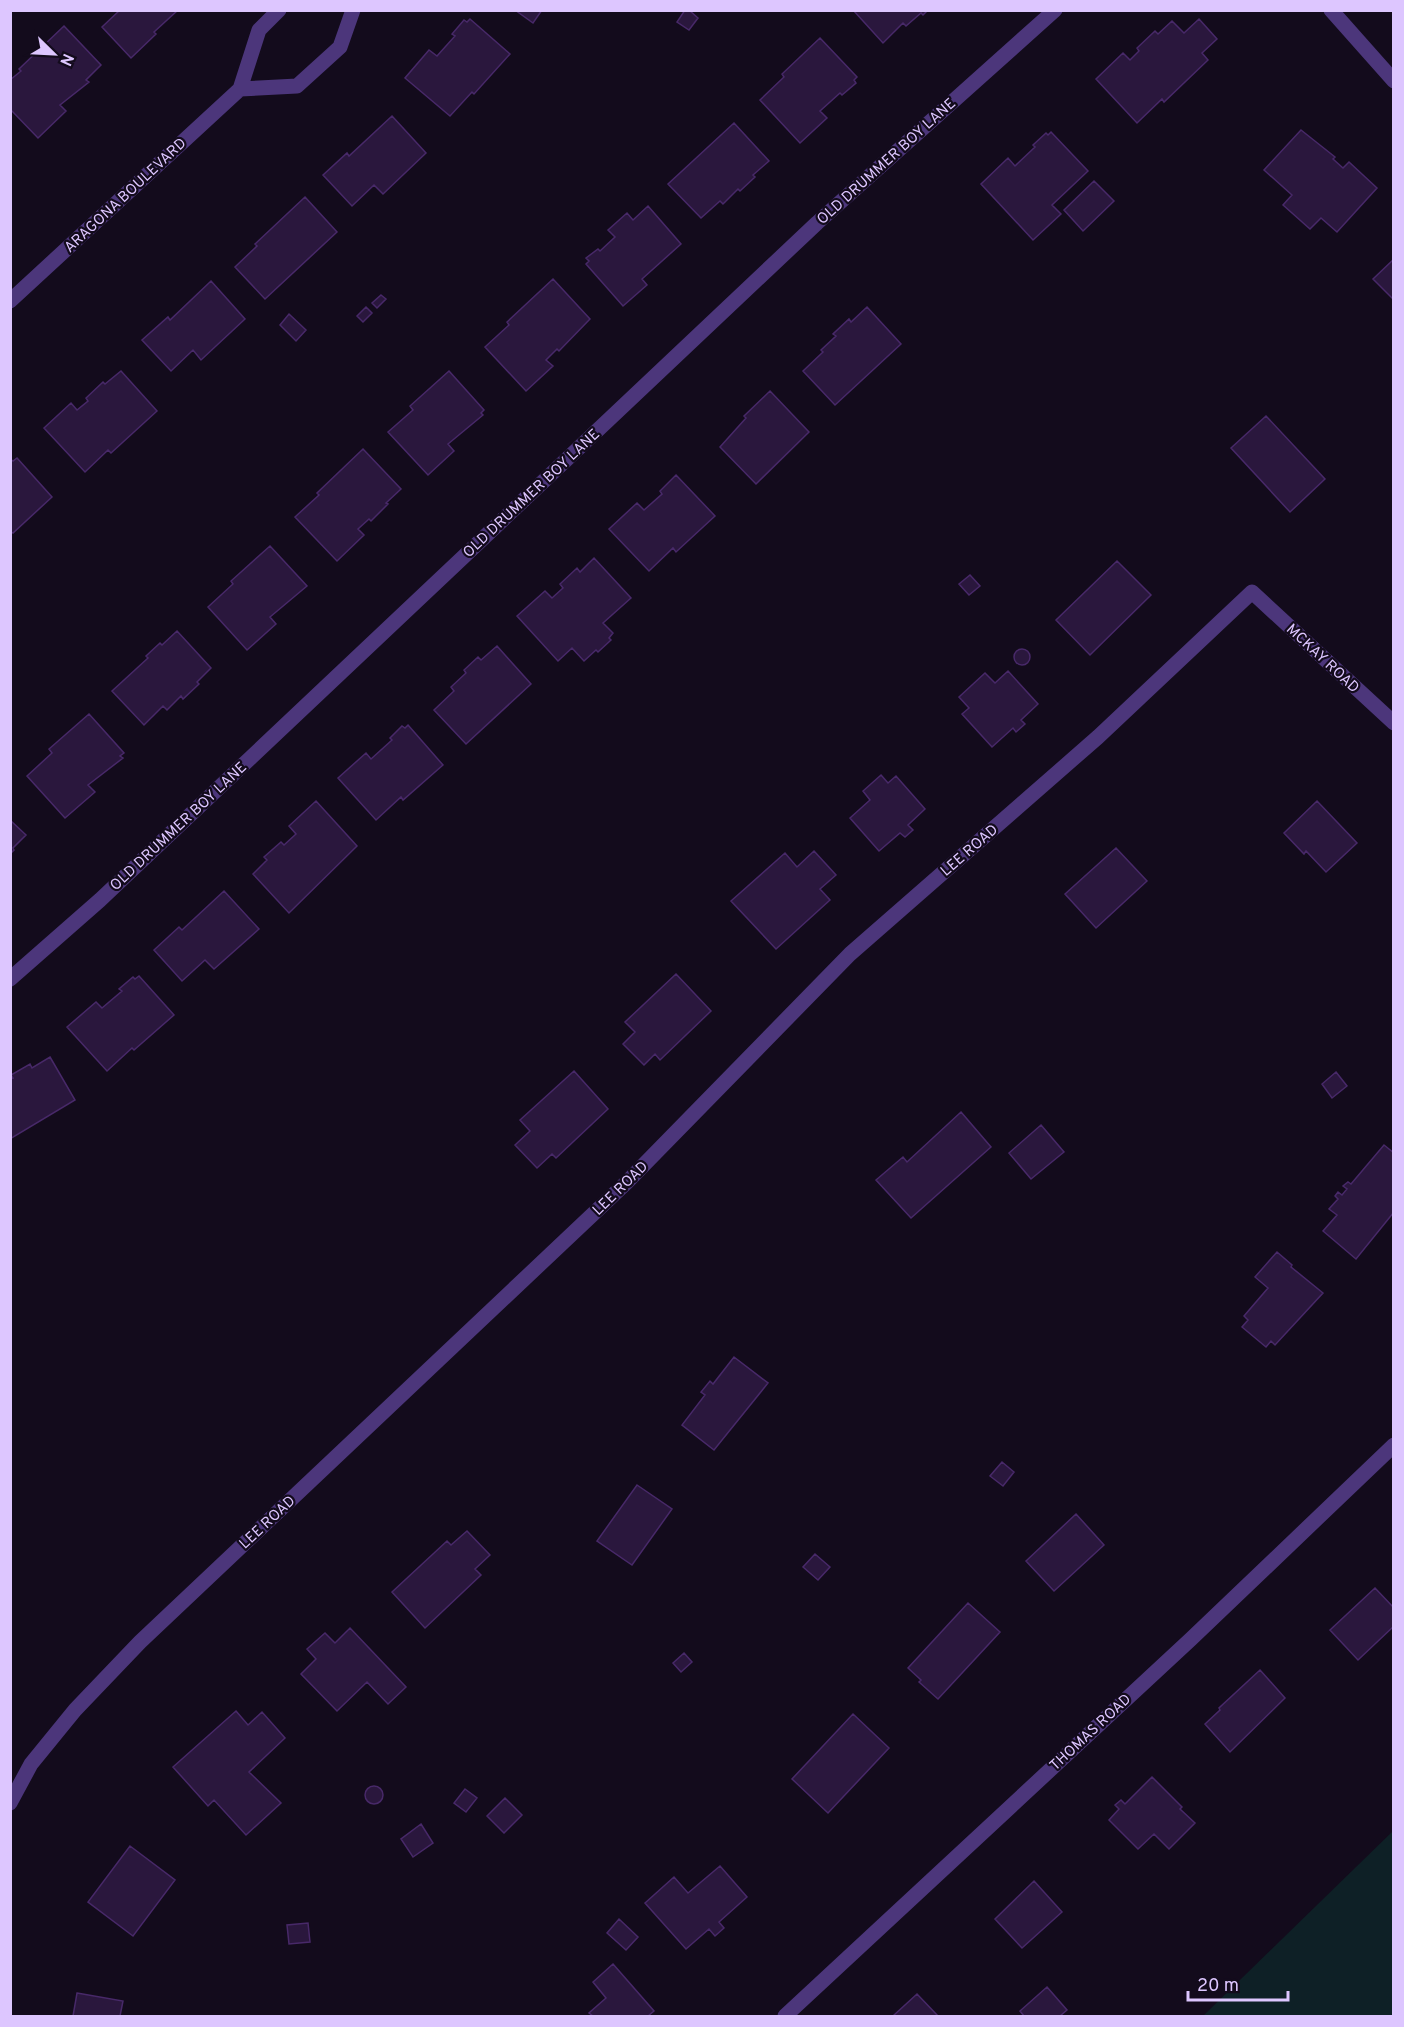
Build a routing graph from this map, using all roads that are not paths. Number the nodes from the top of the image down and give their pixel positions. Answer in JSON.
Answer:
{"nodes":[{"id":1,"x":279,"y":10,"type":"edge"},
{"id":2,"x":352,"y":10,"type":"edge"},
{"id":3,"x":1055,"y":10,"type":"edge"},
{"id":4,"x":1330,"y":10,"type":"edge"},
{"id":5,"x":1394,"y":81,"type":"edge"},
{"id":6,"x":240,"y":89,"type":"junction"},
{"id":7,"x":10,"y":302,"type":"edge"},
{"id":8,"x":1252,"y":592,"type":"joint"},
{"id":9,"x":1394,"y":723,"type":"edge"},
{"id":10,"x":10,"y":979,"type":"edge"},
{"id":11,"x":1394,"y":1445,"type":"edge"},
{"id":12,"x":10,"y":1803,"type":"edge"},
{"id":13,"x":785,"y":2016,"type":"edge"}],
"edges":[{"from":1,"to":6,"type":"street","name":"ARAGONA BOULEVARD"},
{"from":2,"to":6,"type":"street"},
{"from":3,"to":10,"type":"street","name":"OLD DRUMMER BOY LANE"},
{"from":4,"to":5,"type":"street"},
{"from":6,"to":7,"type":"street","name":"ARAGONA BOULEVARD"},
{"from":8,"to":9,"type":"street","name":"MCKAY ROAD"},
{"from":8,"to":12,"type":"street","name":"LEE ROAD"},
{"from":11,"to":13,"type":"street","name":"THOMAS ROAD"}]}
